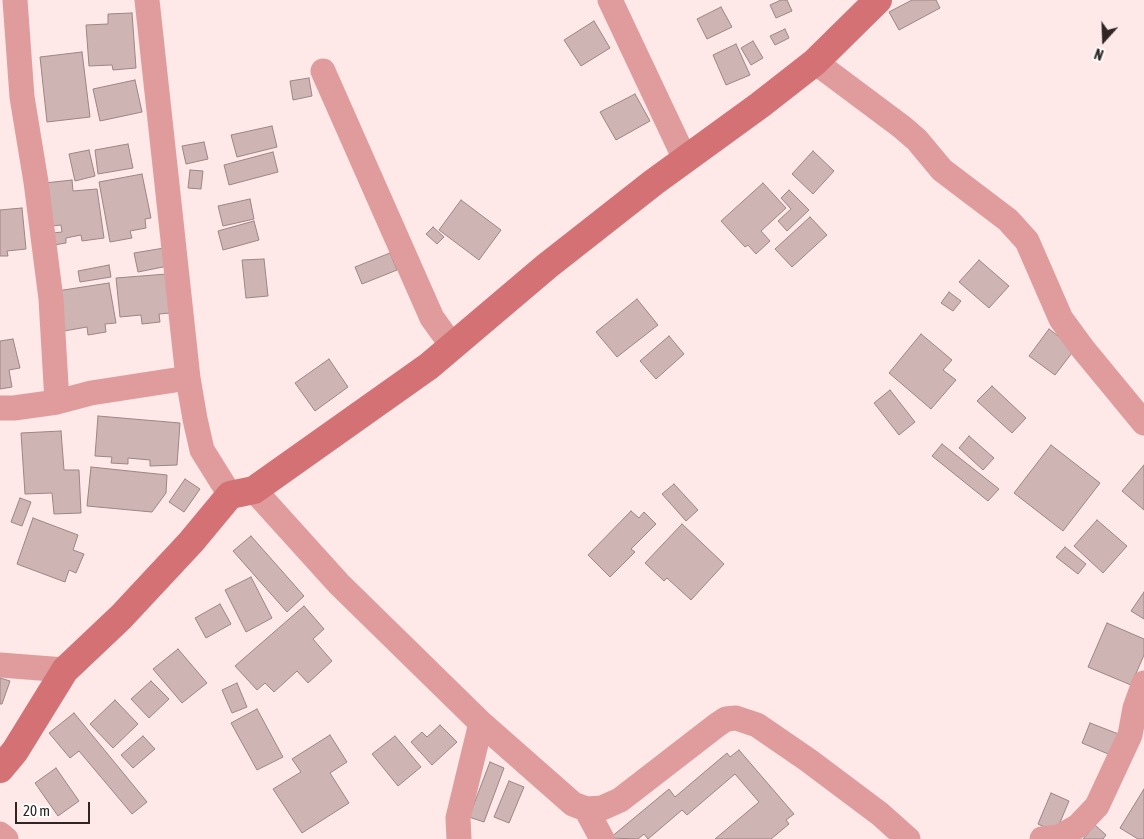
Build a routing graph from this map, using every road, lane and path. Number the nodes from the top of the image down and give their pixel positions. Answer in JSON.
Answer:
{"nodes":[{"id":1,"x":15,"y":0,"type":"edge"},
{"id":2,"x":146,"y":0,"type":"edge"},
{"id":3,"x":610,"y":0,"type":"edge"},
{"id":4,"x":878,"y":0,"type":"edge"},
{"id":5,"x":815,"y":62,"type":"junction"},
{"id":6,"x":323,"y":71,"type":"dead end"},
{"id":7,"x":685,"y":159,"type":"junction"},
{"id":8,"x":452,"y":347,"type":"junction"},
{"id":9,"x":188,"y":378,"type":"junction"},
{"id":10,"x":57,"y":402,"type":"junction"},
{"id":11,"x":0,"y":408,"type":"edge"},
{"id":12,"x":1144,"y":423,"type":"edge"},
{"id":13,"x":242,"y":492,"type":"junction"},
{"id":14,"x":0,"y":665,"type":"edge"},
{"id":15,"x":65,"y":670,"type":"junction"},
{"id":16,"x":1144,"y":682,"type":"edge"},
{"id":17,"x":481,"y":722,"type":"junction"},
{"id":18,"x":0,"y":769,"type":"edge"},
{"id":19,"x":586,"y":809,"type":"junction"},
{"id":20,"x":0,"y":834,"type":"edge"},
{"id":21,"x":6,"y":839,"type":"edge"},
{"id":22,"x":459,"y":839,"type":"edge"},
{"id":23,"x":602,"y":839,"type":"edge"},
{"id":24,"x":908,"y":839,"type":"edge"},
{"id":25,"x":1042,"y":839,"type":"edge"}],
"edges":[{"from":1,"to":10,"type":"street"},
{"from":2,"to":9,"type":"street"},
{"from":3,"to":7,"type":"street"},
{"from":4,"to":5,"type":"street"},
{"from":5,"to":7,"type":"street"},
{"from":5,"to":12,"type":"street"},
{"from":6,"to":8,"type":"street"},
{"from":7,"to":8,"type":"street"},
{"from":8,"to":13,"type":"street"},
{"from":9,"to":10,"type":"street"},
{"from":9,"to":13,"type":"street"},
{"from":10,"to":11,"type":"street"},
{"from":13,"to":15,"type":"street"},
{"from":13,"to":17,"type":"street"},
{"from":14,"to":15,"type":"street"},
{"from":15,"to":18,"type":"street"},
{"from":16,"to":25,"type":"street"},
{"from":17,"to":19,"type":"street"},
{"from":17,"to":22,"type":"street"},
{"from":19,"to":23,"type":"street"},
{"from":19,"to":24,"type":"street"},
{"from":20,"to":21,"type":"street"}]}
